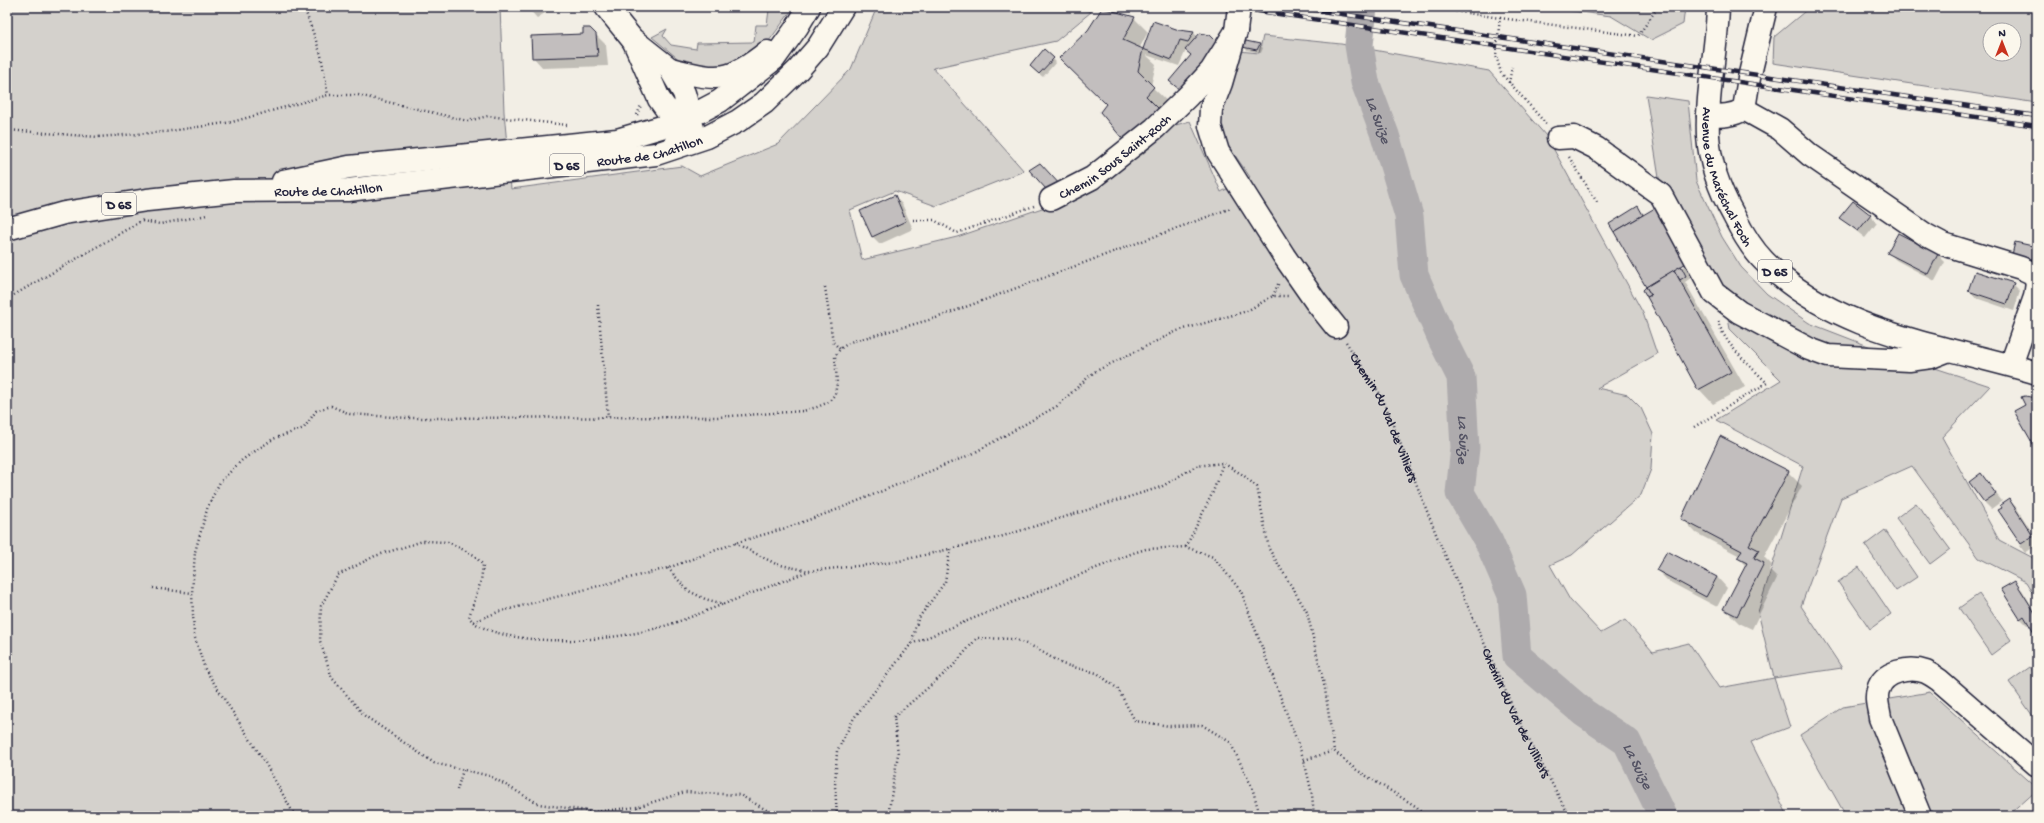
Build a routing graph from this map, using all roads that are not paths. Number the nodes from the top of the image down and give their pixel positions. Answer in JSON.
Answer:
{"nodes":[{"id":1,"x":606,"y":7,"type":"edge"},
{"id":2,"x":809,"y":7,"type":"edge"},
{"id":3,"x":843,"y":7,"type":"edge"},
{"id":4,"x":1239,"y":7,"type":"edge"},
{"id":5,"x":1718,"y":7,"type":"edge"},
{"id":6,"x":1766,"y":7,"type":"edge"},
{"id":7,"x":797,"y":27,"type":"junction"},
{"id":8,"x":1236,"y":31,"type":"junction"},
{"id":9,"x":632,"y":39,"type":"junction"},
{"id":10,"x":670,"y":69,"type":"junction"},
{"id":11,"x":650,"y":101,"type":"junction"},
{"id":12,"x":1744,"y":109,"type":"junction"},
{"id":13,"x":1708,"y":116,"type":"junction"},
{"id":14,"x":682,"y":121,"type":"junction"},
{"id":15,"x":653,"y":130,"type":"junction"},
{"id":16,"x":707,"y":137,"type":"junction"},
{"id":17,"x":1558,"y":138,"type":"road end"},
{"id":18,"x":671,"y":150,"type":"junction"},
{"id":19,"x":234,"y":191,"type":"junction"},
{"id":20,"x":1051,"y":199,"type":"road end"},
{"id":21,"x":7,"y":229,"type":"edge"},
{"id":22,"x":1336,"y":327,"type":"road end"},
{"id":23,"x":1949,"y":350,"type":"junction"},
{"id":24,"x":2011,"y":365,"type":"junction"},
{"id":25,"x":2037,"y":373,"type":"edge"},
{"id":26,"x":2037,"y":765,"type":"edge"},
{"id":27,"x":1920,"y":816,"type":"edge"}],
"edges":[{"from":1,"to":9,"type":"main road"},
{"from":2,"to":7,"type":"main road","name":"Route de Chatillon","number":"D 65"},
{"from":3,"to":16,"type":"main road","name":"Route de Chatillon","number":"D 65"},
{"from":4,"to":8,"type":"main road","name":"Chemin Sous Saint-Roch"},
{"from":5,"to":13,"type":"main road","name":"Avenue du Maréchal Foch","number":"D 65"},
{"from":6,"to":12,"type":"main road"},
{"from":7,"to":10,"type":"main road"},
{"from":7,"to":14,"type":"main road","name":"Route de Chatillon","number":"D 65"},
{"from":8,"to":20,"type":"main road","name":"Chemin Sous Saint-Roch"},
{"from":8,"to":22,"type":"main road"},
{"from":9,"to":10,"type":"main road"},
{"from":9,"to":11,"type":"main road"},
{"from":10,"to":14,"type":"main road"},
{"from":11,"to":14,"type":"main road"},
{"from":11,"to":15,"type":"main road"},
{"from":12,"to":13,"type":"main road"},
{"from":12,"to":24,"type":"main road"},
{"from":13,"to":23,"type":"main road","name":"Avenue du Maréchal Foch","number":"D 65"},
{"from":14,"to":15,"type":"main road","name":"Route de Chatillon","number":"D 65"},
{"from":14,"to":16,"type":"main road"},
{"from":14,"to":18,"type":"main road"},
{"from":15,"to":19,"type":"main road","name":"Route de Chatillon","number":"D 65"},
{"from":16,"to":18,"type":"main road","name":"Route de Chatillon","number":"D 65"},
{"from":17,"to":23,"type":"main road"},
{"from":18,"to":19,"type":"main road","name":"Route de Chatillon","number":"D 65"},
{"from":19,"to":21,"type":"main road","name":"Route de Chatillon","number":"D 65"},
{"from":23,"to":24,"type":"main road","name":"Avenue du Maréchal Foch","number":"D 65"},
{"from":24,"to":25,"type":"main road","name":"Avenue du Maréchal Foch","number":"D 65"},
{"from":26,"to":27,"type":"main road"}]}
